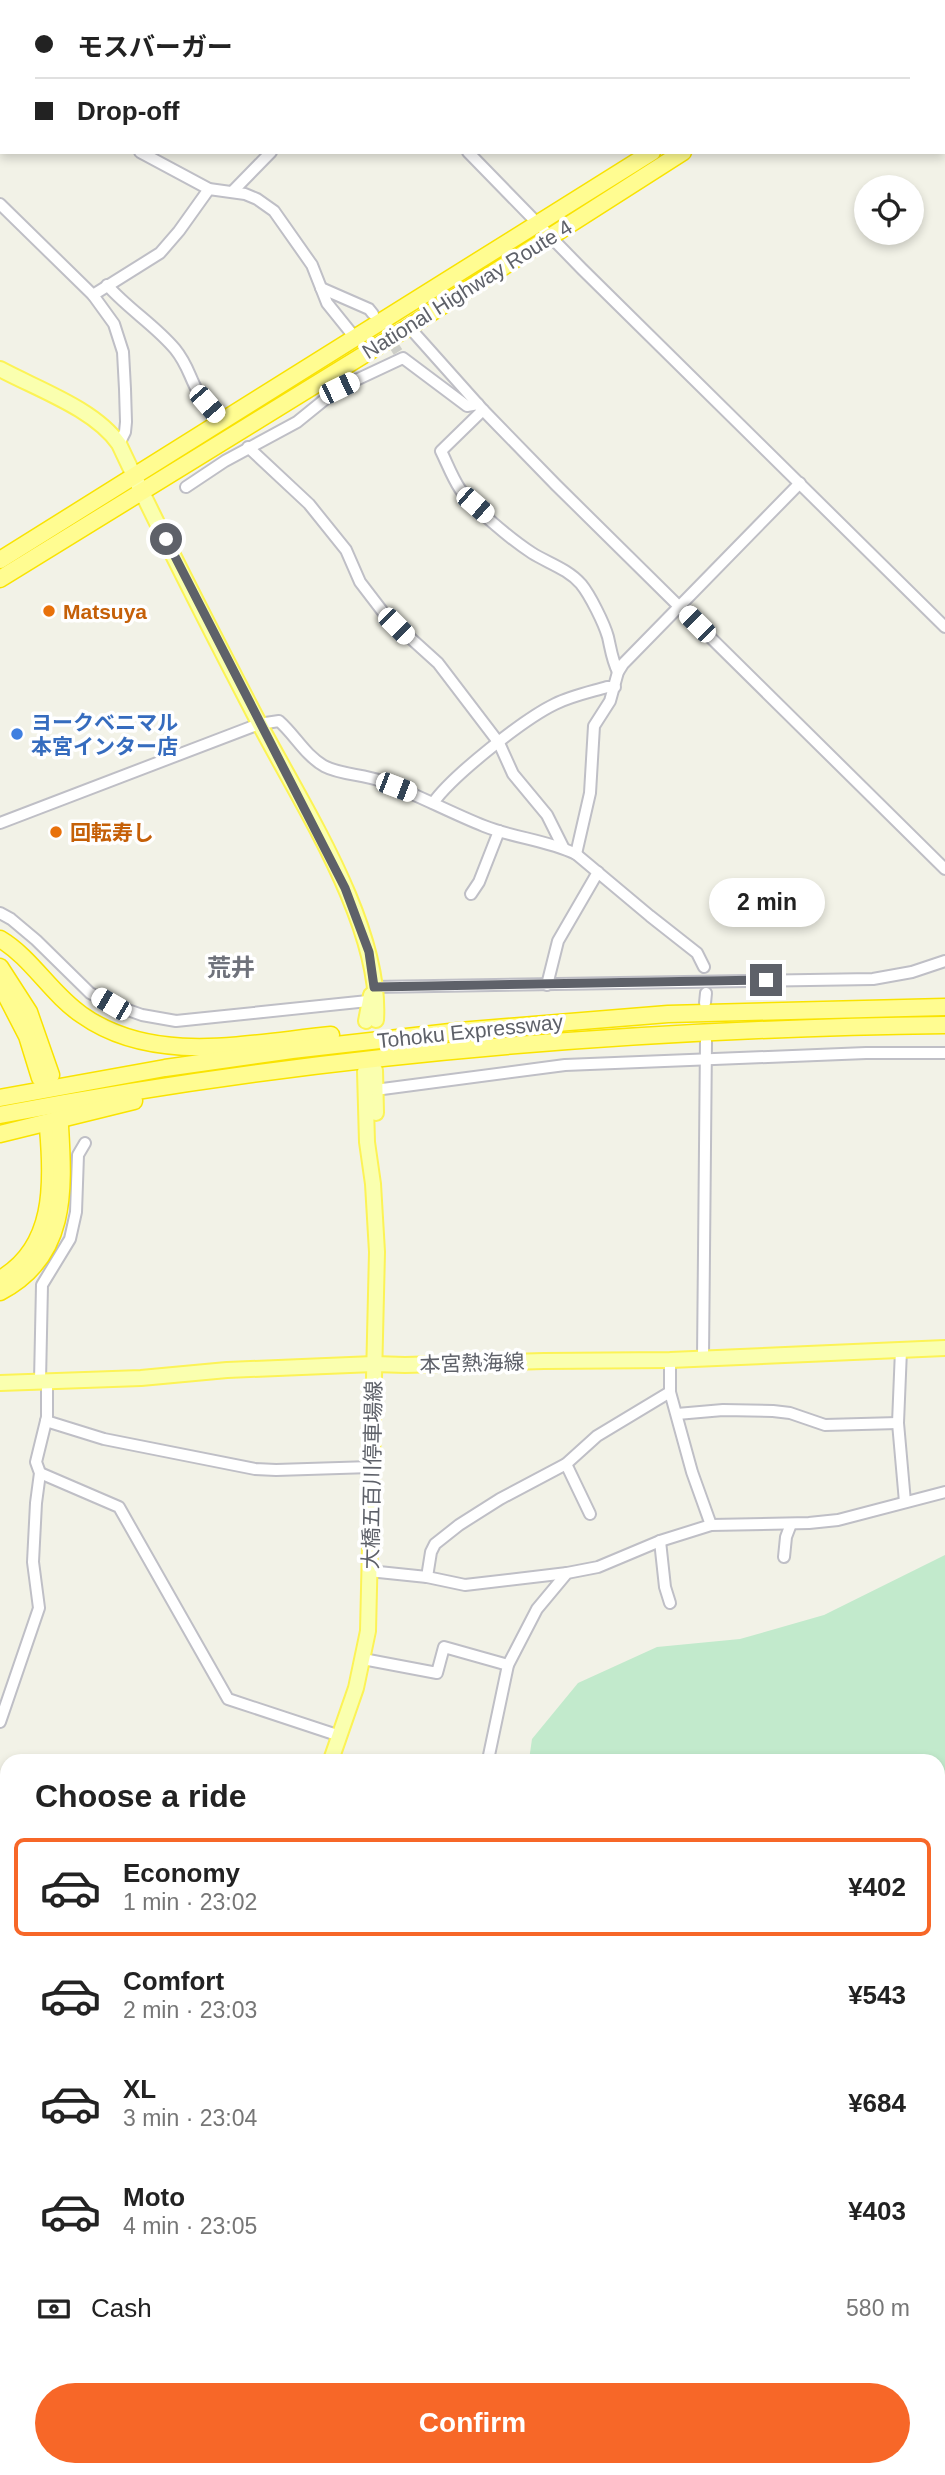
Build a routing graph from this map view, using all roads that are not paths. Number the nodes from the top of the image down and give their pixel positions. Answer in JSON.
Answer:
{"nodes":[{"id":1,"x":145,"y":154,"type":"edge"},
{"id":2,"x":269,"y":154,"type":"edge"},
{"id":3,"x":470,"y":154,"type":"edge"},
{"id":4,"x":649,"y":154,"type":"edge"},
{"id":5,"x":679,"y":154,"type":"edge"},
{"id":6,"x":209,"y":189,"type":"junction"},
{"id":7,"x":233,"y":191,"type":"junction"},
{"id":8,"x":0,"y":204,"type":"edge"},
{"id":9,"x":545,"y":230,"type":"junction"},
{"id":10,"x":107,"y":285,"type":"junction"},
{"id":11,"x":321,"y":288,"type":"junction"},
{"id":12,"x":93,"y":295,"type":"junction"},
{"id":13,"x":373,"y":314,"type":"tunnel mouth"},
{"id":14,"x":409,"y":327,"type":"junction"},
{"id":15,"x":356,"y":339,"type":"junction"},
{"id":16,"x":0,"y":369,"type":"edge"},
{"id":17,"x":480,"y":407,"type":"junction"},
{"id":18,"x":222,"y":422,"type":"junction"},
{"id":19,"x":119,"y":444,"type":"junction"},
{"id":20,"x":248,"y":447,"type":"junction"},
{"id":21,"x":138,"y":483,"type":"junction"},
{"id":22,"x":800,"y":484,"type":"junction"},
{"id":23,"x":186,"y":487,"type":"dead end"},
{"id":24,"x":0,"y":560,"type":"edge"},
{"id":25,"x":0,"y":579,"type":"edge"},
{"id":26,"x":679,"y":606,"type":"junction"},
{"id":27,"x":945,"y":627,"type":"edge"},
{"id":28,"x":618,"y":672,"type":"junction"},
{"id":29,"x":615,"y":687,"type":"junction"},
{"id":30,"x":259,"y":724,"type":"junction"},
{"id":31,"x":499,"y":743,"type":"junction"},
{"id":32,"x":433,"y":803,"type":"junction"},
{"id":33,"x":0,"y":823,"type":"edge"},
{"id":34,"x":499,"y":831,"type":"junction"},
{"id":35,"x":562,"y":847,"type":"junction"},
{"id":36,"x":576,"y":853,"type":"junction"},
{"id":37,"x":945,"y":869,"type":"edge"},
{"id":38,"x":598,"y":872,"type":"junction"},
{"id":39,"x":471,"y":894,"type":"dead end"},
{"id":40,"x":0,"y":913,"type":"edge"},
{"id":41,"x":0,"y":939,"type":"edge"},
{"id":42,"x":945,"y":961,"type":"edge"},
{"id":43,"x":0,"y":967,"type":"edge"},
{"id":44,"x":704,"y":967,"type":"dead end"},
{"id":45,"x":0,"y":984,"type":"edge"},
{"id":46,"x":547,"y":985,"type":"junction"},
{"id":47,"x":371,"y":994,"type":"junction"},
{"id":48,"x":945,"y":1007,"type":"edge"},
{"id":49,"x":371,"y":1021,"type":"tunnel mouth"},
{"id":50,"x":945,"y":1025,"type":"edge"},
{"id":51,"x":458,"y":1031,"type":"junction"},
{"id":52,"x":706,"y":1041,"type":"dead end"},
{"id":53,"x":945,"y":1053,"type":"edge"},
{"id":54,"x":706,"y":1060,"type":"junction"},
{"id":55,"x":266,"y":1070,"type":"junction"},
{"id":56,"x":375,"y":1090,"type":"junction"},
{"id":57,"x":0,"y":1098,"type":"edge"},
{"id":58,"x":0,"y":1115,"type":"edge"},
{"id":59,"x":0,"y":1135,"type":"edge"},
{"id":60,"x":85,"y":1143,"type":"dead end"},
{"id":61,"x":373,"y":1184,"type":"junction"},
{"id":62,"x":0,"y":1279,"type":"edge"},
{"id":63,"x":0,"y":1292,"type":"edge"},
{"id":64,"x":945,"y":1349,"type":"edge"},
{"id":65,"x":901,"y":1350,"type":"junction"},
{"id":66,"x":703,"y":1358,"type":"junction"},
{"id":67,"x":670,"y":1360,"type":"junction"},
{"id":68,"x":374,"y":1364,"type":"junction"},
{"id":69,"x":44,"y":1381,"type":"junction"},
{"id":70,"x":0,"y":1383,"type":"edge"},
{"id":71,"x":670,"y":1392,"type":"junction"},
{"id":72,"x":677,"y":1414,"type":"junction"},
{"id":73,"x":46,"y":1421,"type":"junction"},
{"id":74,"x":898,"y":1423,"type":"junction"},
{"id":75,"x":566,"y":1464,"type":"junction"},
{"id":76,"x":371,"y":1467,"type":"junction"},
{"id":77,"x":40,"y":1473,"type":"junction"},
{"id":78,"x":945,"y":1492,"type":"edge"},
{"id":79,"x":905,"y":1502,"type":"junction"},
{"id":80,"x":590,"y":1514,"type":"dead end"},
{"id":81,"x":791,"y":1524,"type":"junction"},
{"id":82,"x":711,"y":1525,"type":"junction"},
{"id":83,"x":660,"y":1541,"type":"junction"},
{"id":84,"x":784,"y":1557,"type":"dead end"},
{"id":85,"x":369,"y":1571,"type":"junction"},
{"id":86,"x":567,"y":1573,"type":"junction"},
{"id":87,"x":426,"y":1577,"type":"junction"},
{"id":88,"x":670,"y":1603,"type":"dead end"},
{"id":89,"x":363,"y":1659,"type":"junction"},
{"id":90,"x":508,"y":1665,"type":"junction"},
{"id":91,"x":0,"y":1722,"type":"edge"},
{"id":92,"x":340,"y":1736,"type":"junction"},
{"id":93,"x":333,"y":1754,"type":"edge"},
{"id":94,"x":489,"y":1754,"type":"edge"}],
"edges":[{"from":1,"to":6,"type":"street"},
{"from":2,"to":7,"type":"street"},
{"from":3,"to":9,"type":"street"},
{"from":4,"to":9,"type":"highway","name":"National Highway Route 4"},
{"from":5,"to":9,"type":"highway","name":"National Highway Route 4"},
{"from":6,"to":7,"type":"street"},
{"from":6,"to":10,"type":"street"},
{"from":7,"to":11,"type":"street"},
{"from":8,"to":12,"type":"street"},
{"from":9,"to":14,"type":"highway","name":"National Highway Route 4"},
{"from":9,"to":15,"type":"highway","name":"National Highway Route 4"},
{"from":9,"to":22,"type":"street"},
{"from":10,"to":12,"type":"street"},
{"from":10,"to":18,"type":"street"},
{"from":11,"to":13,"type":"street"},
{"from":11,"to":15,"type":"street"},
{"from":12,"to":19,"type":"street"},
{"from":14,"to":17,"type":"street"},
{"from":14,"to":21,"type":"highway","name":"National Highway Route 4"},
{"from":15,"to":18,"type":"highway","name":"National Highway Route 4"},
{"from":16,"to":19,"type":"main road"},
{"from":17,"to":20,"type":"street"},
{"from":17,"to":26,"type":"street"},
{"from":17,"to":28,"type":"street"},
{"from":18,"to":21,"type":"highway","name":"National Highway Route 4"},
{"from":19,"to":21,"type":"main road"},
{"from":20,"to":23,"type":"street"},
{"from":20,"to":31,"type":"street"},
{"from":21,"to":24,"type":"highway","name":"National Highway Route 4"},
{"from":21,"to":25,"type":"highway","name":"National Highway Route 4"},
{"from":21,"to":30,"type":"main road"},
{"from":22,"to":26,"type":"street"},
{"from":22,"to":27,"type":"street"},
{"from":26,"to":28,"type":"street"},
{"from":26,"to":37,"type":"street"},
{"from":28,"to":29,"type":"street"},
{"from":29,"to":31,"type":"street"},
{"from":29,"to":36,"type":"street"},
{"from":30,"to":32,"type":"street"},
{"from":30,"to":33,"type":"street"},
{"from":30,"to":47,"type":"main road"},
{"from":31,"to":32,"type":"street"},
{"from":31,"to":35,"type":"street"},
{"from":32,"to":34,"type":"street"},
{"from":34,"to":35,"type":"street"},
{"from":34,"to":39,"type":"street"},
{"from":35,"to":36,"type":"street"},
{"from":36,"to":38,"type":"street"},
{"from":38,"to":44,"type":"street"},
{"from":38,"to":46,"type":"street"},
{"from":40,"to":47,"type":"street"},
{"from":41,"to":51,"type":"highway"},
{"from":42,"to":46,"type":"street"},
{"from":43,"to":45,"type":"highway"},
{"from":46,"to":47,"type":"street"},
{"from":47,"to":49,"type":"main road"},
{"from":48,"to":51,"type":"highway","name":"Tohoku Expressway"},
{"from":50,"to":55,"type":"highway","name":"Tohoku Expressway"},
{"from":51,"to":57,"type":"highway","name":"Tohoku Expressway"},
{"from":52,"to":54,"type":"street"},
{"from":53,"to":54,"type":"street"},
{"from":54,"to":56,"type":"street"},
{"from":54,"to":66,"type":"street"},
{"from":55,"to":58,"type":"highway","name":"Tohoku Expressway"},
{"from":55,"to":59,"type":"highway"},
{"from":56,"to":61,"type":"main road","name":"大橋五百川停車場線"},
{"from":56,"to":61,"type":"main road","name":"大橋五百川停車場線"},
{"from":60,"to":69,"type":"street"},
{"from":61,"to":68,"type":"main road","name":"大橋五百川停車場線"},
{"from":62,"to":63,"type":"highway"},
{"from":64,"to":65,"type":"main road","name":"本宮熱海線"},
{"from":65,"to":66,"type":"main road","name":"本宮熱海線"},
{"from":65,"to":74,"type":"street"},
{"from":66,"to":67,"type":"main road","name":"本宮熱海線"},
{"from":67,"to":68,"type":"main road","name":"本宮熱海線"},
{"from":67,"to":71,"type":"street"},
{"from":68,"to":69,"type":"main road","name":"本宮熱海線"},
{"from":68,"to":76,"type":"main road","name":"大橋五百川停車場線"},
{"from":69,"to":70,"type":"main road","name":"本宮熱海線"},
{"from":69,"to":73,"type":"street"},
{"from":71,"to":72,"type":"street"},
{"from":71,"to":75,"type":"street"},
{"from":72,"to":74,"type":"street"},
{"from":72,"to":82,"type":"street"},
{"from":73,"to":76,"type":"street"},
{"from":73,"to":77,"type":"street"},
{"from":74,"to":79,"type":"street"},
{"from":75,"to":80,"type":"street"},
{"from":75,"to":87,"type":"street"},
{"from":76,"to":85,"type":"main road","name":"大橋五百川停車場線"},
{"from":77,"to":91,"type":"street"},
{"from":77,"to":92,"type":"street"},
{"from":78,"to":79,"type":"street"},
{"from":79,"to":81,"type":"street"},
{"from":81,"to":82,"type":"street"},
{"from":81,"to":84,"type":"street"},
{"from":82,"to":83,"type":"street"},
{"from":83,"to":86,"type":"street"},
{"from":83,"to":88,"type":"street"},
{"from":85,"to":87,"type":"street"},
{"from":85,"to":89,"type":"main road","name":"大橋五百川停車場線"},
{"from":86,"to":87,"type":"street"},
{"from":86,"to":90,"type":"street"},
{"from":89,"to":90,"type":"street"},
{"from":89,"to":92,"type":"main road","name":"大橋五百川停車場線"},
{"from":90,"to":94,"type":"street"},
{"from":92,"to":93,"type":"main road","name":"大橋五百川停車場線"}]}
